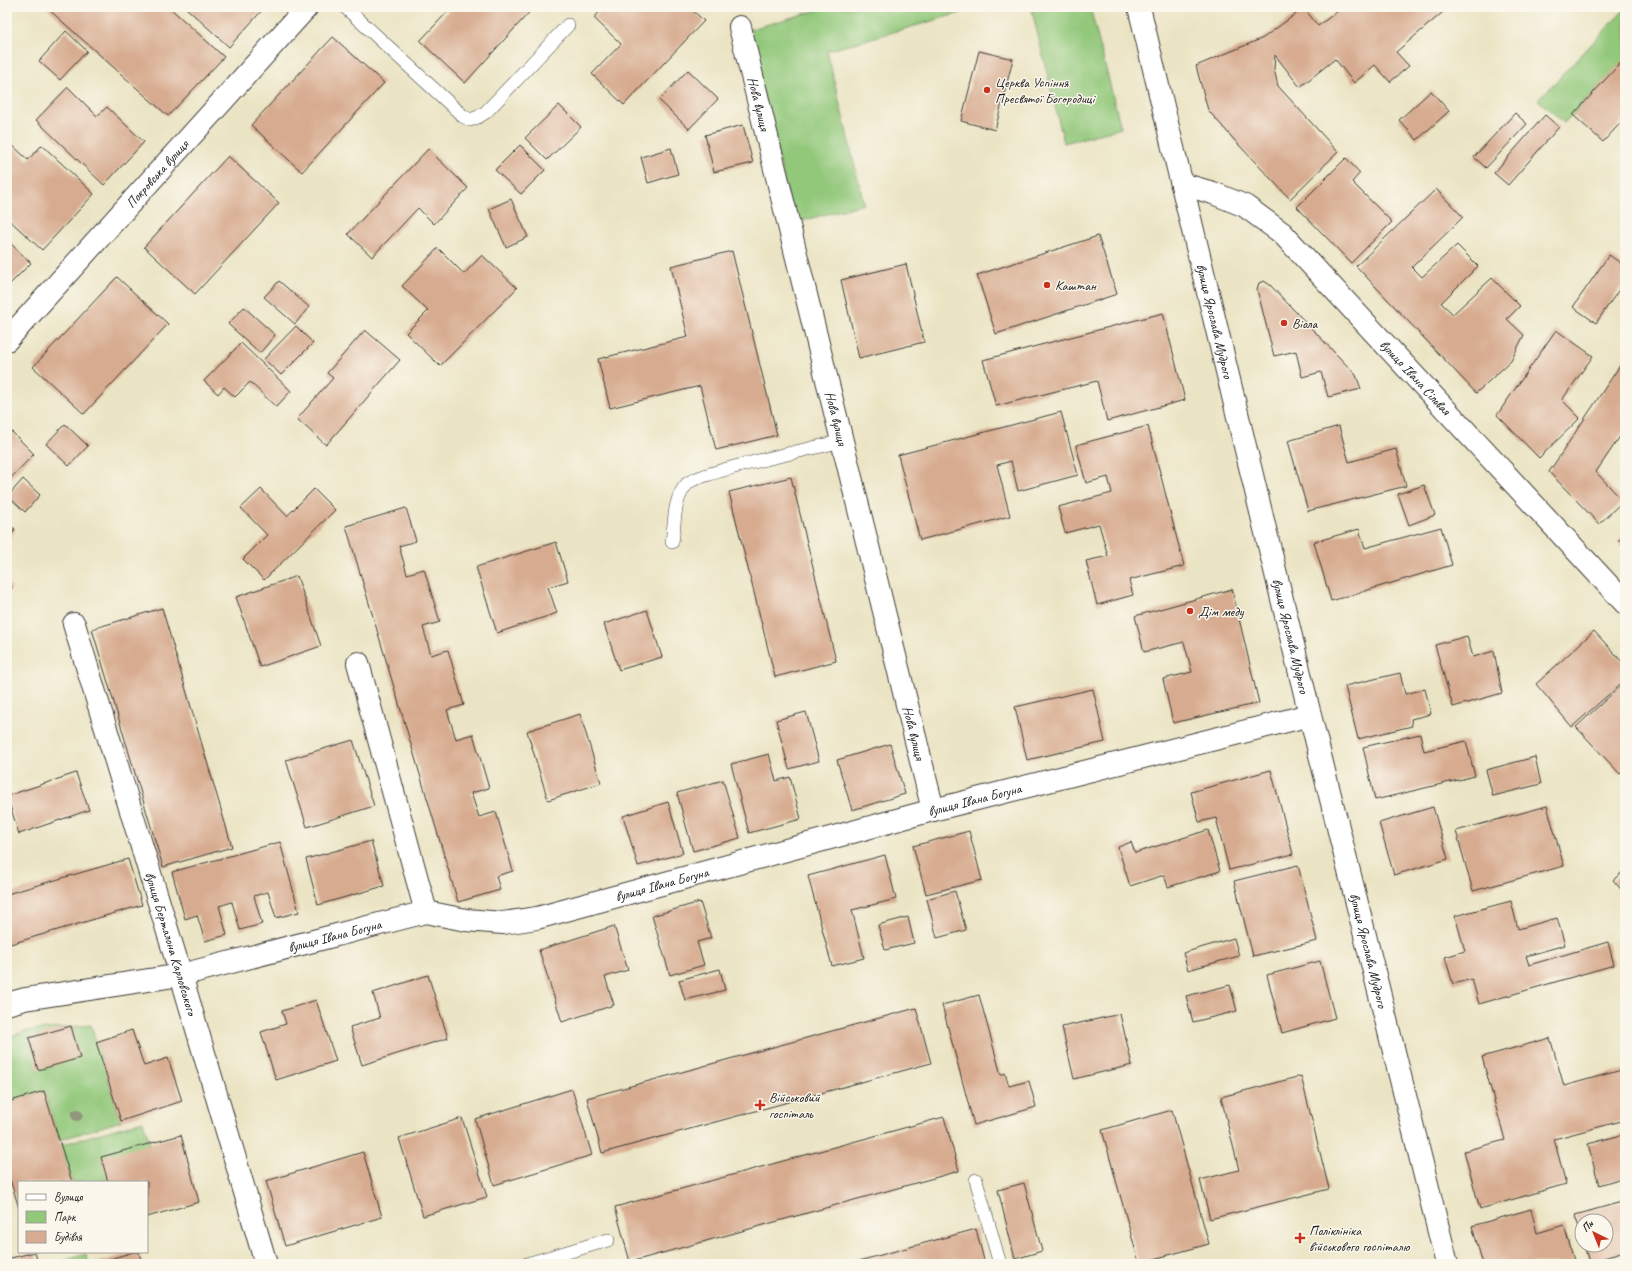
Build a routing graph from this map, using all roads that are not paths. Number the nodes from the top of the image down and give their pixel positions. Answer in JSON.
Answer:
{"nodes":[{"id":1,"x":307,"y":7,"type":"edge"},
{"id":2,"x":345,"y":7,"type":"edge"},
{"id":3,"x":1139,"y":7,"type":"edge"},
{"id":4,"x":568,"y":25,"type":"dead end"},
{"id":5,"x":740,"y":27,"type":"dead end"},
{"id":6,"x":1182,"y":184,"type":"junction"},
{"id":7,"x":7,"y":340,"type":"edge"},
{"id":8,"x":842,"y":441,"type":"junction"},
{"id":9,"x":672,"y":542,"type":"dead end"},
{"id":10,"x":1625,"y":603,"type":"edge"},
{"id":11,"x":74,"y":624,"type":"dead end"},
{"id":12,"x":358,"y":663,"type":"dead end"},
{"id":13,"x":1310,"y":715,"type":"junction"},
{"id":14,"x":933,"y":810,"type":"junction"},
{"id":15,"x":426,"y":912,"type":"junction"},
{"id":16,"x":181,"y":975,"type":"junction"},
{"id":17,"x":7,"y":1004,"type":"edge"},
{"id":18,"x":976,"y":1180,"type":"dead end"},
{"id":19,"x":608,"y":1240,"type":"dead end"},
{"id":20,"x":266,"y":1264,"type":"edge"},
{"id":21,"x":527,"y":1264,"type":"edge"},
{"id":22,"x":1000,"y":1264,"type":"edge"},
{"id":23,"x":1447,"y":1264,"type":"edge"}],
"edges":[{"from":1,"to":7,"type":"street","name":"Покровська вулиця"},
{"from":2,"to":4,"type":"lane"},
{"from":3,"to":6,"type":"street","name":"вулиця Ярослава Мудрого"},
{"from":5,"to":8,"type":"street","name":"Нова вулиця"},
{"from":6,"to":10,"type":"street","name":"вулиця Івана Сільвая"},
{"from":6,"to":13,"type":"street","name":"вулиця Ярослава Мудрого"},
{"from":8,"to":9,"type":"lane"},
{"from":8,"to":14,"type":"street","name":"Нова вулиця"},
{"from":11,"to":16,"type":"street","name":"вулиця Берталона Карловського"},
{"from":12,"to":15,"type":"street"},
{"from":13,"to":14,"type":"street","name":"вулиця Івана Богуна"},
{"from":13,"to":23,"type":"street","name":"вулиця Ярослава Мудрого"},
{"from":14,"to":15,"type":"street","name":"вулиця Івана Богуна"},
{"from":15,"to":16,"type":"street","name":"вулиця Івана Богуна"},
{"from":16,"to":17,"type":"street","name":"вулиця Івана Богуна"},
{"from":16,"to":20,"type":"street","name":"вулиця Берталона Карловського"},
{"from":18,"to":22,"type":"lane"},
{"from":19,"to":21,"type":"lane"}]}
